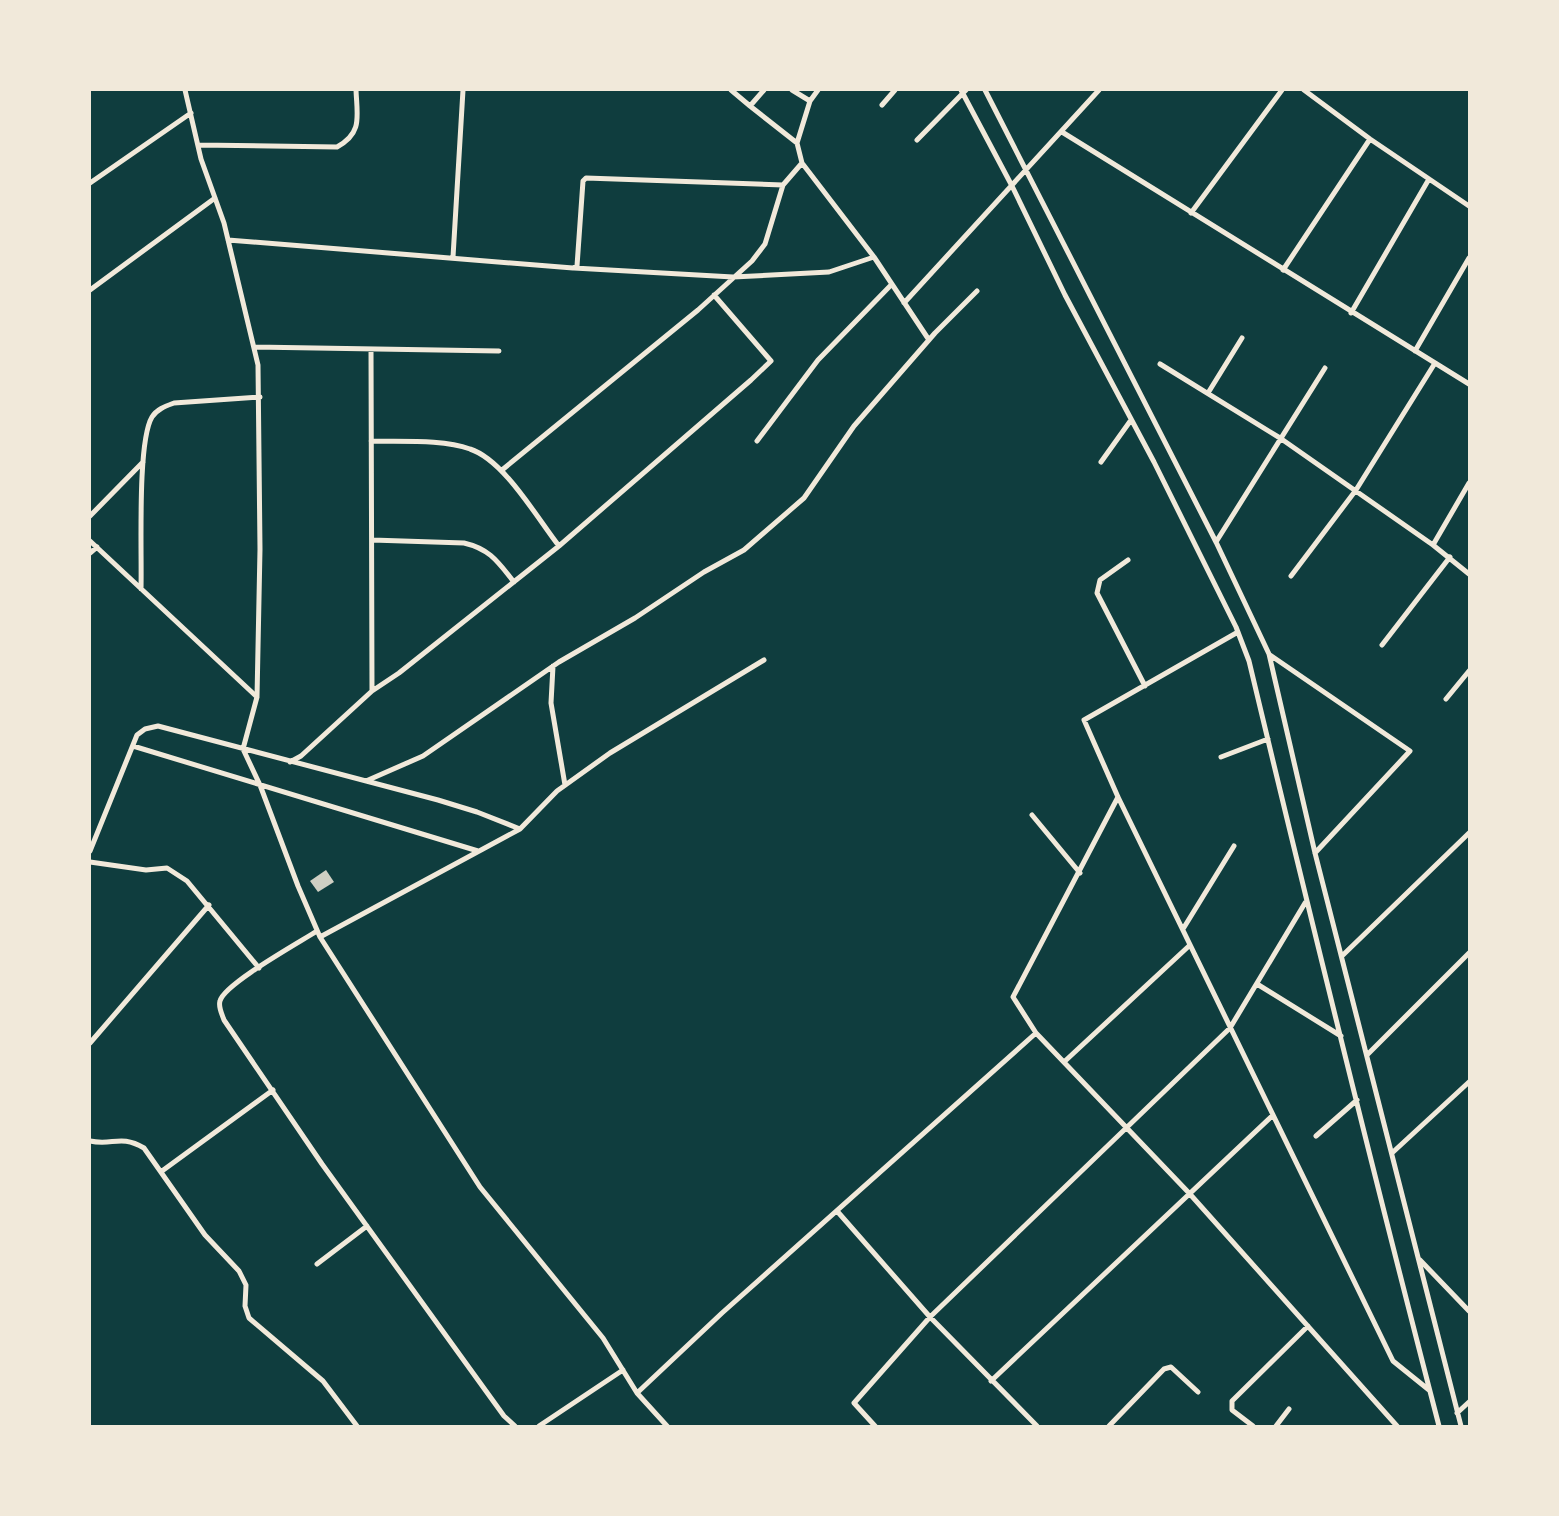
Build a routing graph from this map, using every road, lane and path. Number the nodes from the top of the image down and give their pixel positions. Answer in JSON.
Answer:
{"nodes":[{"id":1,"x":185,"y":90,"type":"edge"},
{"id":2,"x":356,"y":90,"type":"edge"},
{"id":3,"x":462,"y":90,"type":"edge"},
{"id":4,"x":731,"y":90,"type":"edge"},
{"id":5,"x":764,"y":90,"type":"edge"},
{"id":6,"x":792,"y":90,"type":"edge"},
{"id":7,"x":818,"y":90,"type":"edge"},
{"id":8,"x":895,"y":90,"type":"edge"},
{"id":9,"x":985,"y":90,"type":"edge"},
{"id":10,"x":1099,"y":90,"type":"edge"},
{"id":11,"x":1282,"y":90,"type":"edge"},
{"id":12,"x":1304,"y":90,"type":"edge"},
{"id":13,"x":964,"y":91,"type":"edge"},
{"id":14,"x":810,"y":101,"type":"junction"},
{"id":15,"x":882,"y":105,"type":"dead end"},
{"id":16,"x":750,"y":106,"type":"junction"},
{"id":17,"x":190,"y":113,"type":"junction"},
{"id":18,"x":1062,"y":132,"type":"junction"},
{"id":19,"x":1370,"y":139,"type":"junction"},
{"id":20,"x":917,"y":140,"type":"dead end"},
{"id":21,"x":797,"y":143,"type":"junction"},
{"id":22,"x":198,"y":145,"type":"junction"},
{"id":23,"x":802,"y":162,"type":"junction"},
{"id":24,"x":1026,"y":171,"type":"junction"},
{"id":25,"x":1429,"y":178,"type":"junction"},
{"id":26,"x":90,"y":183,"type":"edge"},
{"id":27,"x":783,"y":186,"type":"junction"},
{"id":28,"x":1012,"y":186,"type":"junction"},
{"id":29,"x":215,"y":198,"type":"junction"},
{"id":30,"x":1469,"y":206,"type":"edge"},
{"id":31,"x":1191,"y":213,"type":"junction"},
{"id":32,"x":228,"y":240,"type":"junction"},
{"id":33,"x":453,"y":258,"type":"junction"},
{"id":34,"x":874,"y":258,"type":"junction"},
{"id":35,"x":1469,"y":258,"type":"edge"},
{"id":36,"x":573,"y":268,"type":"junction"},
{"id":37,"x":1283,"y":270,"type":"junction"},
{"id":38,"x":733,"y":278,"type":"junction"},
{"id":39,"x":892,"y":284,"type":"junction"},
{"id":40,"x":90,"y":290,"type":"edge"},
{"id":41,"x":977,"y":291,"type":"dead end"},
{"id":42,"x":714,"y":295,"type":"junction"},
{"id":43,"x":904,"y":303,"type":"junction"},
{"id":44,"x":1351,"y":313,"type":"junction"},
{"id":45,"x":1242,"y":338,"type":"dead end"},
{"id":46,"x":929,"y":340,"type":"junction"},
{"id":47,"x":254,"y":347,"type":"junction"},
{"id":48,"x":371,"y":349,"type":"junction"},
{"id":49,"x":499,"y":351,"type":"dead end"},
{"id":50,"x":1415,"y":351,"type":"junction"},
{"id":51,"x":1435,"y":363,"type":"junction"},
{"id":52,"x":1160,"y":364,"type":"dead end"},
{"id":53,"x":1324,"y":368,"type":"dead end"},
{"id":54,"x":1469,"y":384,"type":"edge"},
{"id":55,"x":1208,"y":393,"type":"junction"},
{"id":56,"x":260,"y":397,"type":"junction"},
{"id":57,"x":1131,"y":420,"type":"junction"},
{"id":58,"x":1280,"y":438,"type":"junction"},
{"id":59,"x":371,"y":441,"type":"junction"},
{"id":60,"x":757,"y":441,"type":"dead end"},
{"id":61,"x":144,"y":462,"type":"junction"},
{"id":62,"x":1101,"y":462,"type":"dead end"},
{"id":63,"x":502,"y":470,"type":"junction"},
{"id":64,"x":1469,"y":483,"type":"edge"},
{"id":65,"x":1356,"y":490,"type":"junction"},
{"id":66,"x":90,"y":516,"type":"edge"},
{"id":67,"x":372,"y":540,"type":"junction"},
{"id":68,"x":90,"y":541,"type":"edge"},
{"id":69,"x":1216,"y":542,"type":"junction"},
{"id":70,"x":1433,"y":545,"type":"junction"},
{"id":71,"x":559,"y":546,"type":"junction"},
{"id":72,"x":97,"y":547,"type":"junction"},
{"id":73,"x":90,"y":553,"type":"edge"},
{"id":74,"x":1450,"y":558,"type":"junction"},
{"id":75,"x":1128,"y":560,"type":"dead end"},
{"id":76,"x":1469,"y":574,"type":"edge"},
{"id":77,"x":1291,"y":576,"type":"dead end"},
{"id":78,"x":514,"y":582,"type":"junction"},
{"id":79,"x":141,"y":589,"type":"junction"},
{"id":80,"x":1238,"y":632,"type":"junction"},
{"id":81,"x":1382,"y":645,"type":"dead end"},
{"id":82,"x":1269,"y":654,"type":"junction"},
{"id":83,"x":764,"y":660,"type":"dead end"},
{"id":84,"x":553,"y":666,"type":"junction"},
{"id":85,"x":1469,"y":670,"type":"edge"},
{"id":86,"x":1145,"y":686,"type":"junction"},
{"id":87,"x":372,"y":691,"type":"junction"},
{"id":88,"x":257,"y":696,"type":"junction"},
{"id":89,"x":1446,"y":699,"type":"dead end"},
{"id":90,"x":1268,"y":739,"type":"junction"},
{"id":91,"x":133,"y":746,"type":"junction"},
{"id":92,"x":243,"y":748,"type":"junction"},
{"id":93,"x":1221,"y":758,"type":"dead end"},
{"id":94,"x":290,"y":762,"type":"junction"},
{"id":95,"x":365,"y":781,"type":"junction"},
{"id":96,"x":260,"y":785,"type":"junction"},
{"id":97,"x":565,"y":785,"type":"junction"},
{"id":98,"x":1118,"y":797,"type":"junction"},
{"id":99,"x":1032,"y":815,"type":"dead end"},
{"id":100,"x":520,"y":829,"type":"junction"},
{"id":101,"x":1469,"y":833,"type":"edge"},
{"id":102,"x":1234,"y":846,"type":"dead end"},
{"id":103,"x":90,"y":851,"type":"edge"},
{"id":104,"x":478,"y":851,"type":"junction"},
{"id":105,"x":1316,"y":853,"type":"junction"},
{"id":106,"x":90,"y":862,"type":"edge"},
{"id":107,"x":1080,"y":873,"type":"junction"},
{"id":108,"x":1306,"y":903,"type":"junction"},
{"id":109,"x":209,"y":905,"type":"junction"},
{"id":110,"x":1182,"y":929,"type":"junction"},
{"id":111,"x":317,"y":931,"type":"junction"},
{"id":112,"x":320,"y":937,"type":"junction"},
{"id":113,"x":1190,"y":945,"type":"junction"},
{"id":114,"x":1469,"y":953,"type":"edge"},
{"id":115,"x":1342,"y":955,"type":"junction"},
{"id":116,"x":259,"y":968,"type":"junction"},
{"id":117,"x":1256,"y":984,"type":"junction"},
{"id":118,"x":1230,"y":1028,"type":"junction"},
{"id":119,"x":1036,"y":1033,"type":"junction"},
{"id":120,"x":1342,"y":1036,"type":"junction"},
{"id":121,"x":90,"y":1043,"type":"edge"},
{"id":122,"x":1367,"y":1055,"type":"junction"},
{"id":123,"x":1064,"y":1062,"type":"junction"},
{"id":124,"x":1469,"y":1082,"type":"edge"},
{"id":125,"x":272,"y":1090,"type":"junction"},
{"id":126,"x":1357,"y":1100,"type":"junction"},
{"id":127,"x":1273,"y":1115,"type":"junction"},
{"id":128,"x":1127,"y":1128,"type":"junction"},
{"id":129,"x":1316,"y":1136,"type":"dead end"},
{"id":130,"x":90,"y":1141,"type":"edge"},
{"id":131,"x":1392,"y":1153,"type":"junction"},
{"id":132,"x":162,"y":1171,"type":"junction"},
{"id":133,"x":1189,"y":1192,"type":"junction"},
{"id":134,"x":837,"y":1211,"type":"junction"},
{"id":135,"x":367,"y":1226,"type":"junction"},
{"id":136,"x":1419,"y":1260,"type":"junction"},
{"id":137,"x":317,"y":1264,"type":"dead end"},
{"id":138,"x":1469,"y":1311,"type":"edge"},
{"id":139,"x":930,"y":1317,"type":"junction"},
{"id":140,"x":1308,"y":1326,"type":"junction"},
{"id":141,"x":623,"y":1370,"type":"junction"},
{"id":142,"x":991,"y":1381,"type":"junction"},
{"id":143,"x":1429,"y":1390,"type":"junction"},
{"id":144,"x":1198,"y":1392,"type":"dead end"},
{"id":145,"x":638,"y":1393,"type":"junction"},
{"id":146,"x":1469,"y":1402,"type":"edge"},
{"id":147,"x":1289,"y":1409,"type":"dead end"},
{"id":148,"x":1457,"y":1412,"type":"junction"},
{"id":149,"x":357,"y":1426,"type":"edge"},
{"id":150,"x":515,"y":1426,"type":"edge"},
{"id":151,"x":539,"y":1426,"type":"edge"},
{"id":152,"x":667,"y":1426,"type":"edge"},
{"id":153,"x":875,"y":1426,"type":"edge"},
{"id":154,"x":1037,"y":1426,"type":"edge"},
{"id":155,"x":1109,"y":1426,"type":"edge"},
{"id":156,"x":1253,"y":1426,"type":"edge"},
{"id":157,"x":1276,"y":1426,"type":"edge"},
{"id":158,"x":1397,"y":1426,"type":"edge"},
{"id":159,"x":1439,"y":1426,"type":"edge"},
{"id":160,"x":1461,"y":1426,"type":"edge"}],
"edges":[{"from":1,"to":17,"type":"street"},
{"from":2,"to":22,"type":"street"},
{"from":3,"to":33,"type":"street"},
{"from":4,"to":16,"type":"street"},
{"from":5,"to":16,"type":"street"},
{"from":6,"to":14,"type":"street"},
{"from":7,"to":14,"type":"street"},
{"from":8,"to":15,"type":"street"},
{"from":9,"to":24,"type":"street"},
{"from":10,"to":18,"type":"street"},
{"from":11,"to":31,"type":"street"},
{"from":12,"to":19,"type":"street"},
{"from":13,"to":20,"type":"street"},
{"from":13,"to":28,"type":"street"},
{"from":14,"to":21,"type":"street"},
{"from":16,"to":21,"type":"street"},
{"from":17,"to":22,"type":"street"},
{"from":17,"to":26,"type":"street"},
{"from":18,"to":24,"type":"street"},
{"from":18,"to":31,"type":"street"},
{"from":19,"to":25,"type":"street"},
{"from":19,"to":37,"type":"street"},
{"from":21,"to":23,"type":"street"},
{"from":22,"to":29,"type":"street"},
{"from":23,"to":27,"type":"street"},
{"from":23,"to":34,"type":"street"},
{"from":24,"to":28,"type":"street"},
{"from":24,"to":69,"type":"street"},
{"from":25,"to":30,"type":"street"},
{"from":25,"to":44,"type":"street"},
{"from":27,"to":36,"type":"street"},
{"from":27,"to":38,"type":"street"},
{"from":28,"to":43,"type":"street"},
{"from":28,"to":57,"type":"street"},
{"from":29,"to":32,"type":"street"},
{"from":29,"to":40,"type":"street"},
{"from":31,"to":37,"type":"street"},
{"from":32,"to":33,"type":"street"},
{"from":32,"to":47,"type":"street"},
{"from":33,"to":36,"type":"street"},
{"from":34,"to":38,"type":"street"},
{"from":34,"to":39,"type":"street"},
{"from":35,"to":50,"type":"street"},
{"from":36,"to":38,"type":"street"},
{"from":37,"to":44,"type":"street"},
{"from":38,"to":42,"type":"street"},
{"from":39,"to":43,"type":"street"},
{"from":39,"to":60,"type":"street"},
{"from":41,"to":46,"type":"street"},
{"from":42,"to":63,"type":"street"},
{"from":42,"to":71,"type":"street"},
{"from":43,"to":46,"type":"street"},
{"from":44,"to":50,"type":"street"},
{"from":45,"to":55,"type":"street"},
{"from":46,"to":84,"type":"street"},
{"from":47,"to":48,"type":"street"},
{"from":47,"to":56,"type":"street"},
{"from":48,"to":49,"type":"street"},
{"from":48,"to":59,"type":"street"},
{"from":50,"to":51,"type":"street"},
{"from":51,"to":54,"type":"street"},
{"from":51,"to":65,"type":"street"},
{"from":52,"to":55,"type":"street"},
{"from":53,"to":58,"type":"street"},
{"from":55,"to":58,"type":"street"},
{"from":56,"to":61,"type":"street"},
{"from":56,"to":88,"type":"street"},
{"from":57,"to":62,"type":"street"},
{"from":57,"to":80,"type":"street"},
{"from":58,"to":65,"type":"street"},
{"from":58,"to":69,"type":"street"},
{"from":59,"to":63,"type":"street"},
{"from":59,"to":67,"type":"street"},
{"from":61,"to":66,"type":"street"},
{"from":61,"to":79,"type":"street"},
{"from":63,"to":71,"type":"street"},
{"from":64,"to":70,"type":"street"},
{"from":65,"to":70,"type":"street"},
{"from":65,"to":77,"type":"street"},
{"from":67,"to":78,"type":"street"},
{"from":67,"to":87,"type":"street"},
{"from":68,"to":72,"type":"street"},
{"from":69,"to":82,"type":"street"},
{"from":70,"to":74,"type":"street"},
{"from":71,"to":78,"type":"street"},
{"from":72,"to":73,"type":"street"},
{"from":72,"to":79,"type":"street"},
{"from":74,"to":76,"type":"street"},
{"from":74,"to":81,"type":"street"},
{"from":75,"to":86,"type":"street"},
{"from":78,"to":87,"type":"street"},
{"from":79,"to":88,"type":"street"},
{"from":80,"to":86,"type":"street"},
{"from":80,"to":90,"type":"street"},
{"from":82,"to":105,"type":"street"},
{"from":82,"to":105,"type":"street"},
{"from":83,"to":97,"type":"street"},
{"from":84,"to":95,"type":"street"},
{"from":84,"to":97,"type":"street"},
{"from":85,"to":89,"type":"street"},
{"from":86,"to":98,"type":"street"},
{"from":87,"to":94,"type":"street"},
{"from":88,"to":92,"type":"street"},
{"from":90,"to":93,"type":"street"},
{"from":90,"to":108,"type":"street"},
{"from":91,"to":92,"type":"street"},
{"from":91,"to":96,"type":"street"},
{"from":91,"to":103,"type":"street"},
{"from":92,"to":94,"type":"street"},
{"from":92,"to":96,"type":"street"},
{"from":94,"to":95,"type":"street"},
{"from":95,"to":100,"type":"street"},
{"from":96,"to":104,"type":"street"},
{"from":96,"to":111,"type":"street"},
{"from":97,"to":100,"type":"street"},
{"from":98,"to":107,"type":"street"},
{"from":98,"to":110,"type":"street"},
{"from":99,"to":107,"type":"street"},
{"from":100,"to":104,"type":"street"},
{"from":101,"to":115,"type":"street"},
{"from":102,"to":110,"type":"street"},
{"from":104,"to":112,"type":"street"},
{"from":105,"to":115,"type":"street"},
{"from":106,"to":109,"type":"street"},
{"from":107,"to":119,"type":"street"},
{"from":108,"to":117,"type":"street"},
{"from":108,"to":120,"type":"street"},
{"from":109,"to":116,"type":"street"},
{"from":109,"to":121,"type":"street"},
{"from":110,"to":113,"type":"street"},
{"from":111,"to":112,"type":"street"},
{"from":111,"to":116,"type":"street"},
{"from":112,"to":141,"type":"street"},
{"from":113,"to":118,"type":"street"},
{"from":113,"to":123,"type":"street"},
{"from":114,"to":122,"type":"street"},
{"from":115,"to":122,"type":"street"},
{"from":116,"to":125,"type":"street"},
{"from":117,"to":118,"type":"street"},
{"from":117,"to":120,"type":"street"},
{"from":118,"to":127,"type":"street"},
{"from":118,"to":128,"type":"street"},
{"from":119,"to":123,"type":"street"},
{"from":119,"to":134,"type":"street"},
{"from":120,"to":126,"type":"street"},
{"from":122,"to":131,"type":"street"},
{"from":123,"to":128,"type":"street"},
{"from":124,"to":131,"type":"street"},
{"from":125,"to":132,"type":"street"},
{"from":125,"to":135,"type":"street"},
{"from":126,"to":129,"type":"street"},
{"from":126,"to":143,"type":"street"},
{"from":127,"to":133,"type":"street"},
{"from":127,"to":143,"type":"street"},
{"from":128,"to":133,"type":"street"},
{"from":128,"to":139,"type":"street"},
{"from":130,"to":132,"type":"street"},
{"from":131,"to":136,"type":"street"},
{"from":132,"to":149,"type":"street"},
{"from":133,"to":140,"type":"street"},
{"from":133,"to":142,"type":"street"},
{"from":134,"to":139,"type":"street"},
{"from":134,"to":145,"type":"street"},
{"from":135,"to":137,"type":"street"},
{"from":135,"to":150,"type":"street"},
{"from":136,"to":138,"type":"street"},
{"from":136,"to":148,"type":"street"},
{"from":139,"to":142,"type":"street"},
{"from":139,"to":153,"type":"street"},
{"from":140,"to":156,"type":"street"},
{"from":140,"to":158,"type":"street"},
{"from":141,"to":145,"type":"street"},
{"from":141,"to":151,"type":"street"},
{"from":142,"to":154,"type":"street"},
{"from":143,"to":159,"type":"street"},
{"from":144,"to":155,"type":"street"},
{"from":145,"to":152,"type":"street"},
{"from":146,"to":148,"type":"street"},
{"from":147,"to":157,"type":"street"},
{"from":148,"to":160,"type":"street"}]}
